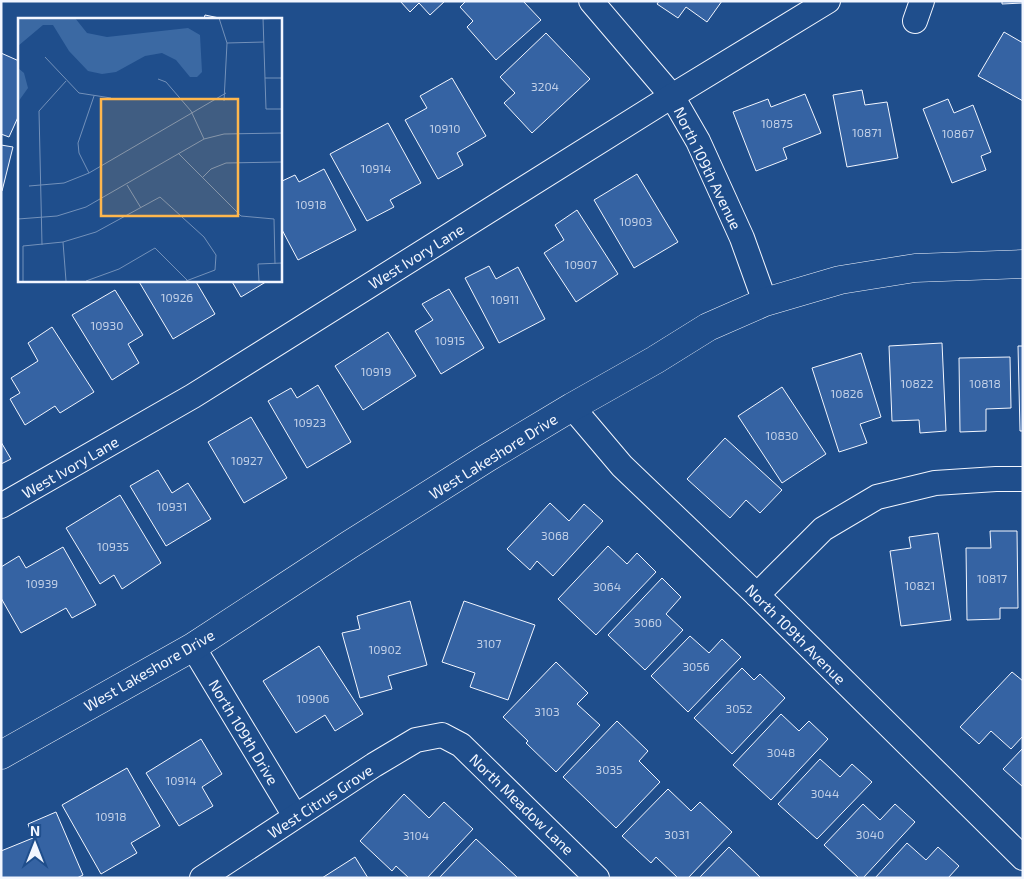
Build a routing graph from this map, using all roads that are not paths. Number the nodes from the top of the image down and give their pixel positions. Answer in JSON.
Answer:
{"nodes":[{"id":1,"x":591,"y":1,"type":"edge"},
{"id":2,"x":828,"y":1,"type":"edge"},
{"id":3,"x":672,"y":96,"type":"junction"},
{"id":4,"x":1023,"y":264,"type":"edge"},
{"id":5,"x":765,"y":302,"type":"junction"},
{"id":6,"x":572,"y":407,"type":"junction"},
{"id":7,"x":1023,"y":479,"type":"edge"},
{"id":8,"x":1,"y":506,"type":"edge"},
{"id":9,"x":757,"y":595,"type":"junction"},
{"id":10,"x":192,"y":647,"type":"junction"},
{"id":11,"x":442,"y":734,"type":"joint"},
{"id":12,"x":1,"y":755,"type":"edge"},
{"id":13,"x":295,"y":816,"type":"junction"},
{"id":14,"x":1023,"y":858,"type":"edge"},
{"id":15,"x":202,"y":878,"type":"edge"},
{"id":16,"x":598,"y":878,"type":"edge"}],
"edges":[{"from":1,"to":3,"type":"street","name":"North 109th Avenue"},
{"from":2,"to":3,"type":"street","name":"West Ivory Lane"},
{"from":3,"to":5,"type":"street","name":"North 109th Avenue"},
{"from":3,"to":8,"type":"street","name":"West Ivory Lane"},
{"from":4,"to":5,"type":"street","name":"West Lakeshore Drive"},
{"from":5,"to":6,"type":"street","name":"West Lakeshore Drive"},
{"from":6,"to":9,"type":"street","name":"North 109th Avenue"},
{"from":6,"to":10,"type":"street","name":"West Lakeshore Drive"},
{"from":7,"to":9,"type":"street"},
{"from":9,"to":14,"type":"street","name":"North 109th Avenue"},
{"from":10,"to":12,"type":"street","name":"West Lakeshore Drive"},
{"from":10,"to":13,"type":"street","name":"North 109th Drive"},
{"from":11,"to":13,"type":"street","name":"West Citrus Grove"},
{"from":11,"to":16,"type":"street","name":"North Meadow Lane"},
{"from":13,"to":15,"type":"street","name":"West Citrus Grove"}]}
